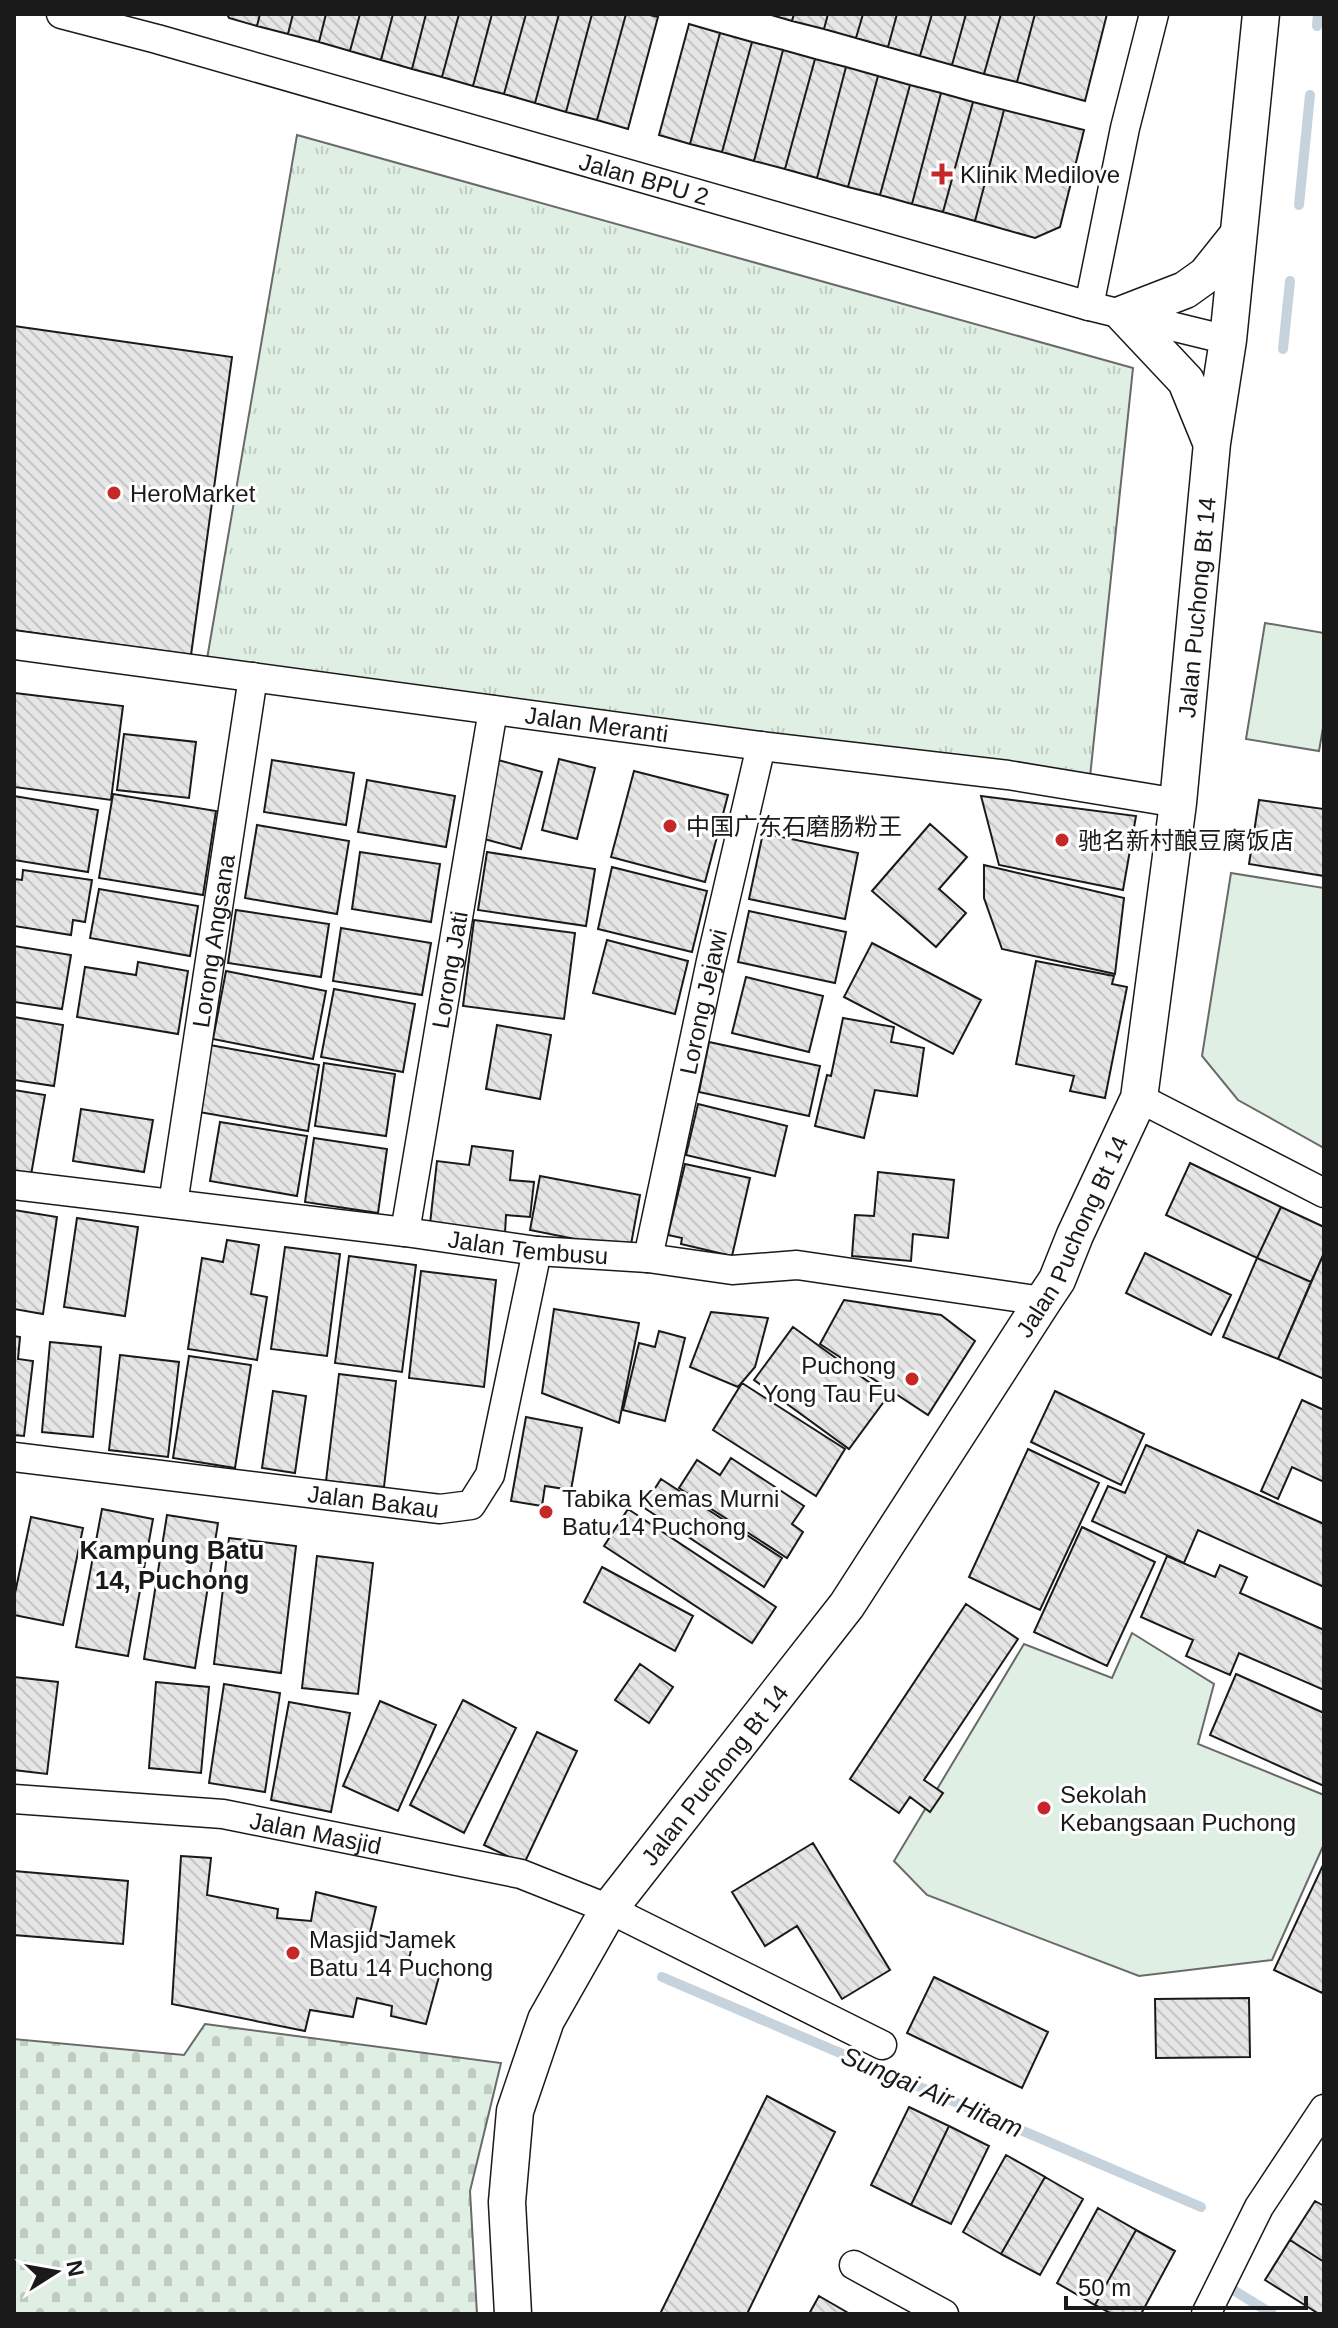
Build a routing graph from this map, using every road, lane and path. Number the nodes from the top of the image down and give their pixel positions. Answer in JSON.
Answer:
{"nodes":[{"id":1,"x":61,"y":14,"type":"edge"},
{"id":2,"x":1154,"y":14,"type":"edge"},
{"id":3,"x":1261,"y":14,"type":"edge"},
{"id":4,"x":160,"y":26,"type":"edge"},
{"id":5,"x":1238,"y":235,"type":"junction"},
{"id":6,"x":1089,"y":306,"type":"junction"},
{"id":7,"x":1123,"y":314,"type":"junction"},
{"id":8,"x":1228,"y":340,"type":"junction"},
{"id":9,"x":1212,"y":443,"type":"junction"},
{"id":10,"x":14,"y":645,"type":"edge"},
{"id":11,"x":253,"y":677,"type":"junction"},
{"id":12,"x":493,"y":710,"type":"junction"},
{"id":13,"x":761,"y":746,"type":"junction"},
{"id":14,"x":1178,"y":803,"type":"junction"},
{"id":15,"x":1139,"y":1098,"type":"junction"},
{"id":16,"x":14,"y":1185,"type":"edge"},
{"id":17,"x":1324,"y":1193,"type":"edge"},
{"id":18,"x":173,"y":1204,"type":"junction"},
{"id":19,"x":405,"y":1232,"type":"junction"},
{"id":20,"x":537,"y":1251,"type":"junction"},
{"id":21,"x":648,"y":1258,"type":"junction"},
{"id":22,"x":1043,"y":1301,"type":"junction"},
{"id":23,"x":14,"y":1457,"type":"edge"},
{"id":24,"x":14,"y":1799,"type":"edge"},
{"id":25,"x":609,"y":1909,"type":"junction"},
{"id":26,"x":882,"y":2045,"type":"dead end"},
{"id":27,"x":1324,"y":2109,"type":"edge"},
{"id":28,"x":854,"y":2265,"type":"dead end"},
{"id":29,"x":513,"y":2314,"type":"edge"},
{"id":30,"x":944,"y":2314,"type":"edge"},
{"id":31,"x":1206,"y":2314,"type":"edge"}],
"edges":[{"from":1,"to":4,"type":"street","name":"Jalan BPU 2"},
{"from":2,"to":6,"type":"street"},
{"from":3,"to":5,"type":"street","name":"Jalan Puchong Bt 14"},
{"from":4,"to":6,"type":"street","name":"Jalan BPU 2"},
{"from":5,"to":7,"type":"street"},
{"from":5,"to":8,"type":"street","name":"Jalan Puchong Bt 14"},
{"from":6,"to":7,"type":"street","name":"Jalan BPU 2"},
{"from":7,"to":8,"type":"street","name":"Jalan BPU 2"},
{"from":7,"to":9,"type":"street"},
{"from":8,"to":9,"type":"street","name":"Jalan Puchong Bt 14"},
{"from":9,"to":14,"type":"street","name":"Jalan Puchong Bt 14"},
{"from":10,"to":11,"type":"street","name":"Jalan Meranti"},
{"from":11,"to":12,"type":"street","name":"Jalan Meranti"},
{"from":11,"to":18,"type":"street","name":"Lorong Angsana"},
{"from":12,"to":13,"type":"street","name":"Jalan Meranti"},
{"from":12,"to":19,"type":"street","name":"Lorong Jati"},
{"from":13,"to":14,"type":"street","name":"Jalan Meranti"},
{"from":13,"to":21,"type":"street","name":"Lorong Jejawi"},
{"from":14,"to":15,"type":"street","name":"Jalan Puchong Bt 14"},
{"from":15,"to":17,"type":"street"},
{"from":15,"to":22,"type":"street","name":"Jalan Puchong Bt 14"},
{"from":16,"to":18,"type":"street","name":"Jalan Tembusu"},
{"from":18,"to":19,"type":"street","name":"Jalan Tembusu"},
{"from":19,"to":20,"type":"street","name":"Jalan Tembusu"},
{"from":20,"to":21,"type":"street","name":"Jalan Tembusu"},
{"from":20,"to":23,"type":"street","name":"Jalan Bakau"},
{"from":21,"to":22,"type":"street","name":"Jalan Tembusu"},
{"from":22,"to":25,"type":"street","name":"Jalan Puchong Bt 14"},
{"from":24,"to":25,"type":"street","name":"Jalan Masjid"},
{"from":25,"to":26,"type":"street","name":"Jalan Masjid"},
{"from":25,"to":29,"type":"street","name":"Jalan Puchong Bt 14"},
{"from":27,"to":31,"type":"street"},
{"from":28,"to":30,"type":"street"}]}
